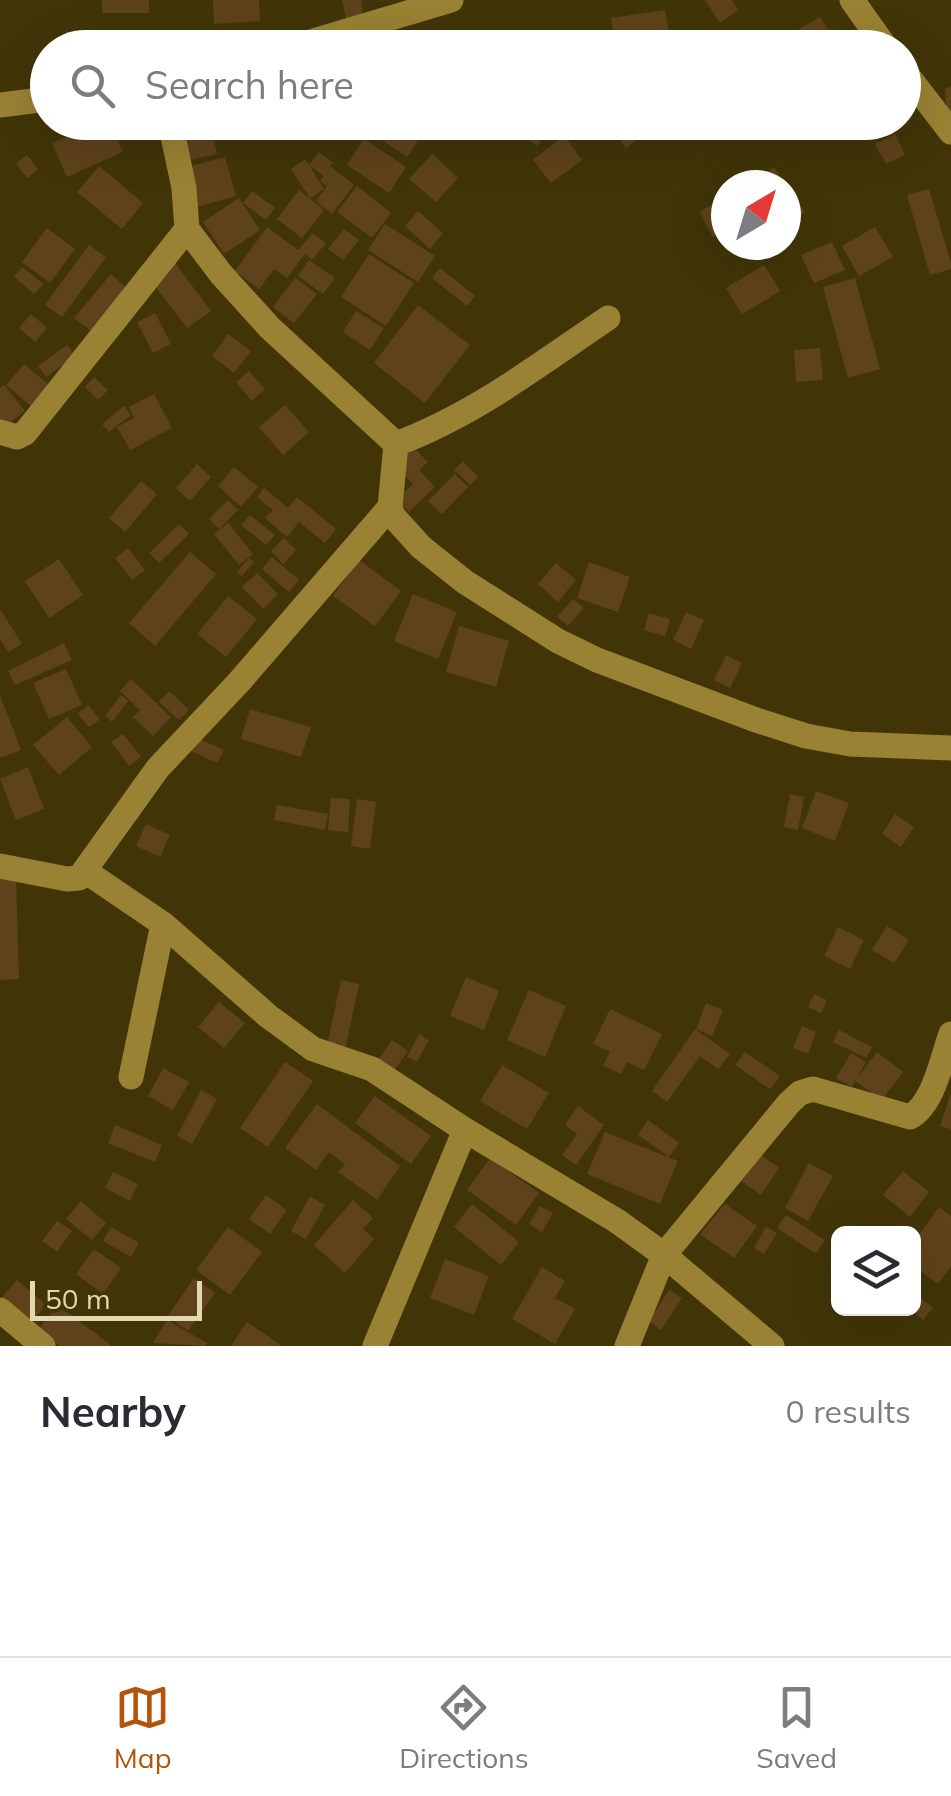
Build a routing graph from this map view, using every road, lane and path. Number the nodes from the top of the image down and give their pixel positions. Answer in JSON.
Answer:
{"nodes":[{"id":1,"x":451,"y":0,"type":"edge"},
{"id":2,"x":852,"y":0,"type":"edge"},
{"id":3,"x":350,"y":30,"type":"edge"},
{"id":4,"x":873,"y":30,"type":"edge"},
{"id":5,"x":921,"y":94,"type":"edge"},
{"id":6,"x":30,"y":102,"type":"edge"},
{"id":7,"x":0,"y":105,"type":"edge"},
{"id":8,"x":951,"y":132,"type":"edge"},
{"id":9,"x":174,"y":140,"type":"edge"},
{"id":10,"x":187,"y":229,"type":"junction"},
{"id":11,"x":608,"y":318,"type":"dead end"},
{"id":12,"x":0,"y":432,"type":"edge"},
{"id":13,"x":396,"y":444,"type":"junction"},
{"id":14,"x":390,"y":507,"type":"junction"},
{"id":15,"x":951,"y":748,"type":"edge"},
{"id":16,"x":0,"y":866,"type":"edge"},
{"id":17,"x":84,"y":870,"type":"junction"},
{"id":18,"x":163,"y":924,"type":"junction"},
{"id":19,"x":951,"y":1034,"type":"edge"},
{"id":20,"x":131,"y":1078,"type":"dead end"},
{"id":21,"x":465,"y":1130,"type":"junction"},
{"id":22,"x":664,"y":1255,"type":"junction"},
{"id":23,"x":0,"y":1310,"type":"edge"},
{"id":24,"x":42,"y":1346,"type":"edge"},
{"id":25,"x":375,"y":1346,"type":"edge"},
{"id":26,"x":627,"y":1346,"type":"edge"},
{"id":27,"x":772,"y":1346,"type":"edge"}],
"edges":[{"from":1,"to":3,"type":"street"},
{"from":2,"to":4,"type":"street"},
{"from":5,"to":8,"type":"street"},
{"from":6,"to":7,"type":"street"},
{"from":9,"to":10,"type":"street"},
{"from":10,"to":12,"type":"street"},
{"from":10,"to":13,"type":"street"},
{"from":11,"to":13,"type":"street"},
{"from":13,"to":14,"type":"street"},
{"from":14,"to":15,"type":"street"},
{"from":14,"to":17,"type":"street"},
{"from":16,"to":17,"type":"street"},
{"from":17,"to":18,"type":"street"},
{"from":18,"to":20,"type":"street"},
{"from":18,"to":21,"type":"street"},
{"from":19,"to":22,"type":"street"},
{"from":21,"to":22,"type":"street"},
{"from":21,"to":25,"type":"street"},
{"from":22,"to":26,"type":"street"},
{"from":22,"to":27,"type":"street"},
{"from":23,"to":24,"type":"street"}]}
